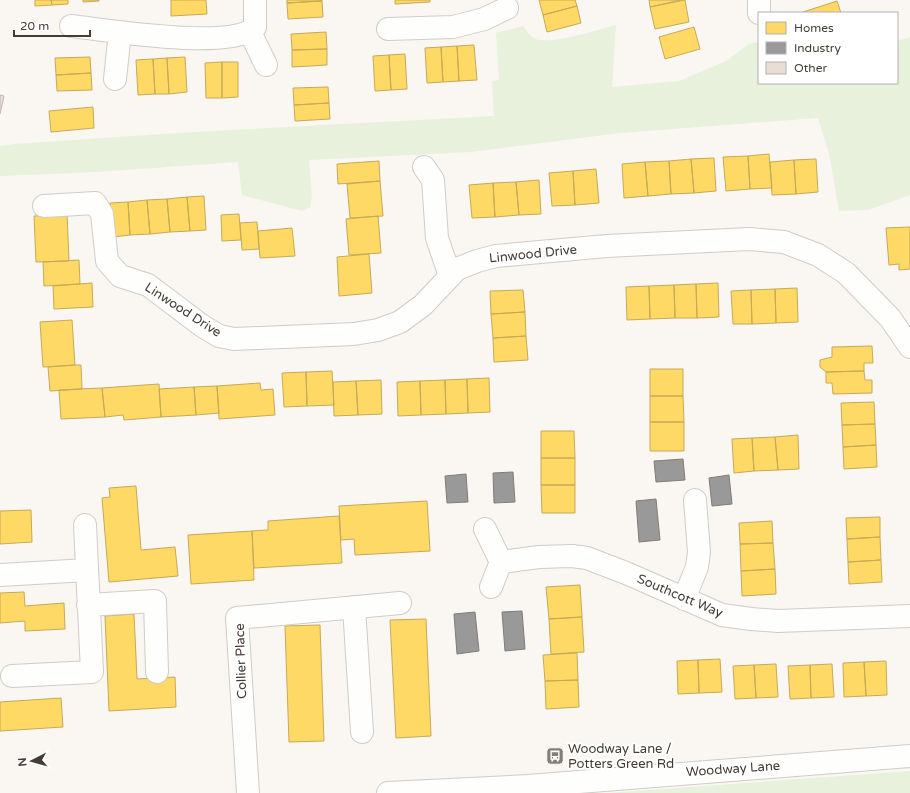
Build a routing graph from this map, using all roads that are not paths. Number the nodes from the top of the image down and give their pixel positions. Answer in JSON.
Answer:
{"nodes":[{"id":1,"x":255,"y":0,"type":"edge"},
{"id":2,"x":759,"y":0,"type":"edge"},
{"id":3,"x":507,"y":8,"type":"dead end"},
{"id":4,"x":482,"y":10,"type":"edge"},
{"id":5,"x":759,"y":12,"type":"edge"},
{"id":6,"x":71,"y":26,"type":"dead end"},
{"id":7,"x":388,"y":29,"type":"dead end"},
{"id":8,"x":120,"y":32,"type":"junction"},
{"id":9,"x":250,"y":32,"type":"junction"},
{"id":10,"x":266,"y":65,"type":"dead end"},
{"id":11,"x":115,"y":79,"type":"dead end"},
{"id":12,"x":424,"y":167,"type":"dead end"},
{"id":13,"x":44,"y":206,"type":"dead end"},
{"id":14,"x":450,"y":276,"type":"junction"},
{"id":15,"x":910,"y":347,"type":"edge"},
{"id":16,"x":695,"y":500,"type":"dead end"},
{"id":17,"x":85,"y":525,"type":"dead end"},
{"id":18,"x":485,"y":530,"type":"dead end"},
{"id":19,"x":501,"y":562,"type":"junction"},
{"id":20,"x":87,"y":570,"type":"junction"},
{"id":21,"x":0,"y":574,"type":"edge"},
{"id":22,"x":491,"y":587,"type":"dead end"},
{"id":23,"x":684,"y":599,"type":"junction"},
{"id":24,"x":400,"y":603,"type":"dead end"},
{"id":25,"x":354,"y":607,"type":"junction"},
{"id":26,"x":89,"y":612,"type":"junction"},
{"id":27,"x":910,"y":616,"type":"edge"},
{"id":28,"x":157,"y":672,"type":"dead end"},
{"id":29,"x":12,"y":676,"type":"dead end"},
{"id":30,"x":362,"y":732,"type":"dead end"},
{"id":31,"x":910,"y":756,"type":"edge"},
{"id":32,"x":452,"y":792,"type":"edge"},
{"id":33,"x":248,"y":793,"type":"edge"},
{"id":34,"x":388,"y":793,"type":"edge"}],
"edges":[{"from":1,"to":9,"type":"street"},
{"from":2,"to":5,"type":"street"},
{"from":3,"to":4,"type":"street"},
{"from":4,"to":7,"type":"street"},
{"from":6,"to":8,"type":"street"},
{"from":8,"to":9,"type":"street"},
{"from":8,"to":11,"type":"street"},
{"from":9,"to":10,"type":"street"},
{"from":12,"to":14,"type":"street"},
{"from":13,"to":14,"type":"street","name":"Linwood Drive"},
{"from":14,"to":15,"type":"street","name":"Linwood Drive"},
{"from":16,"to":23,"type":"street"},
{"from":17,"to":20,"type":"street"},
{"from":18,"to":19,"type":"street"},
{"from":19,"to":22,"type":"street"},
{"from":19,"to":23,"type":"street","name":"Southcott Way"},
{"from":20,"to":21,"type":"street"},
{"from":20,"to":26,"type":"street"},
{"from":23,"to":27,"type":"street","name":"Southcott Way"},
{"from":24,"to":25,"type":"street","name":"Collier Place"},
{"from":25,"to":30,"type":"street"},
{"from":25,"to":33,"type":"street","name":"Collier Place"},
{"from":26,"to":28,"type":"street"},
{"from":26,"to":29,"type":"street"},
{"from":31,"to":32,"type":"street","name":"Woodway Lane"},
{"from":32,"to":34,"type":"street","name":"Woodway Lane"}]}
